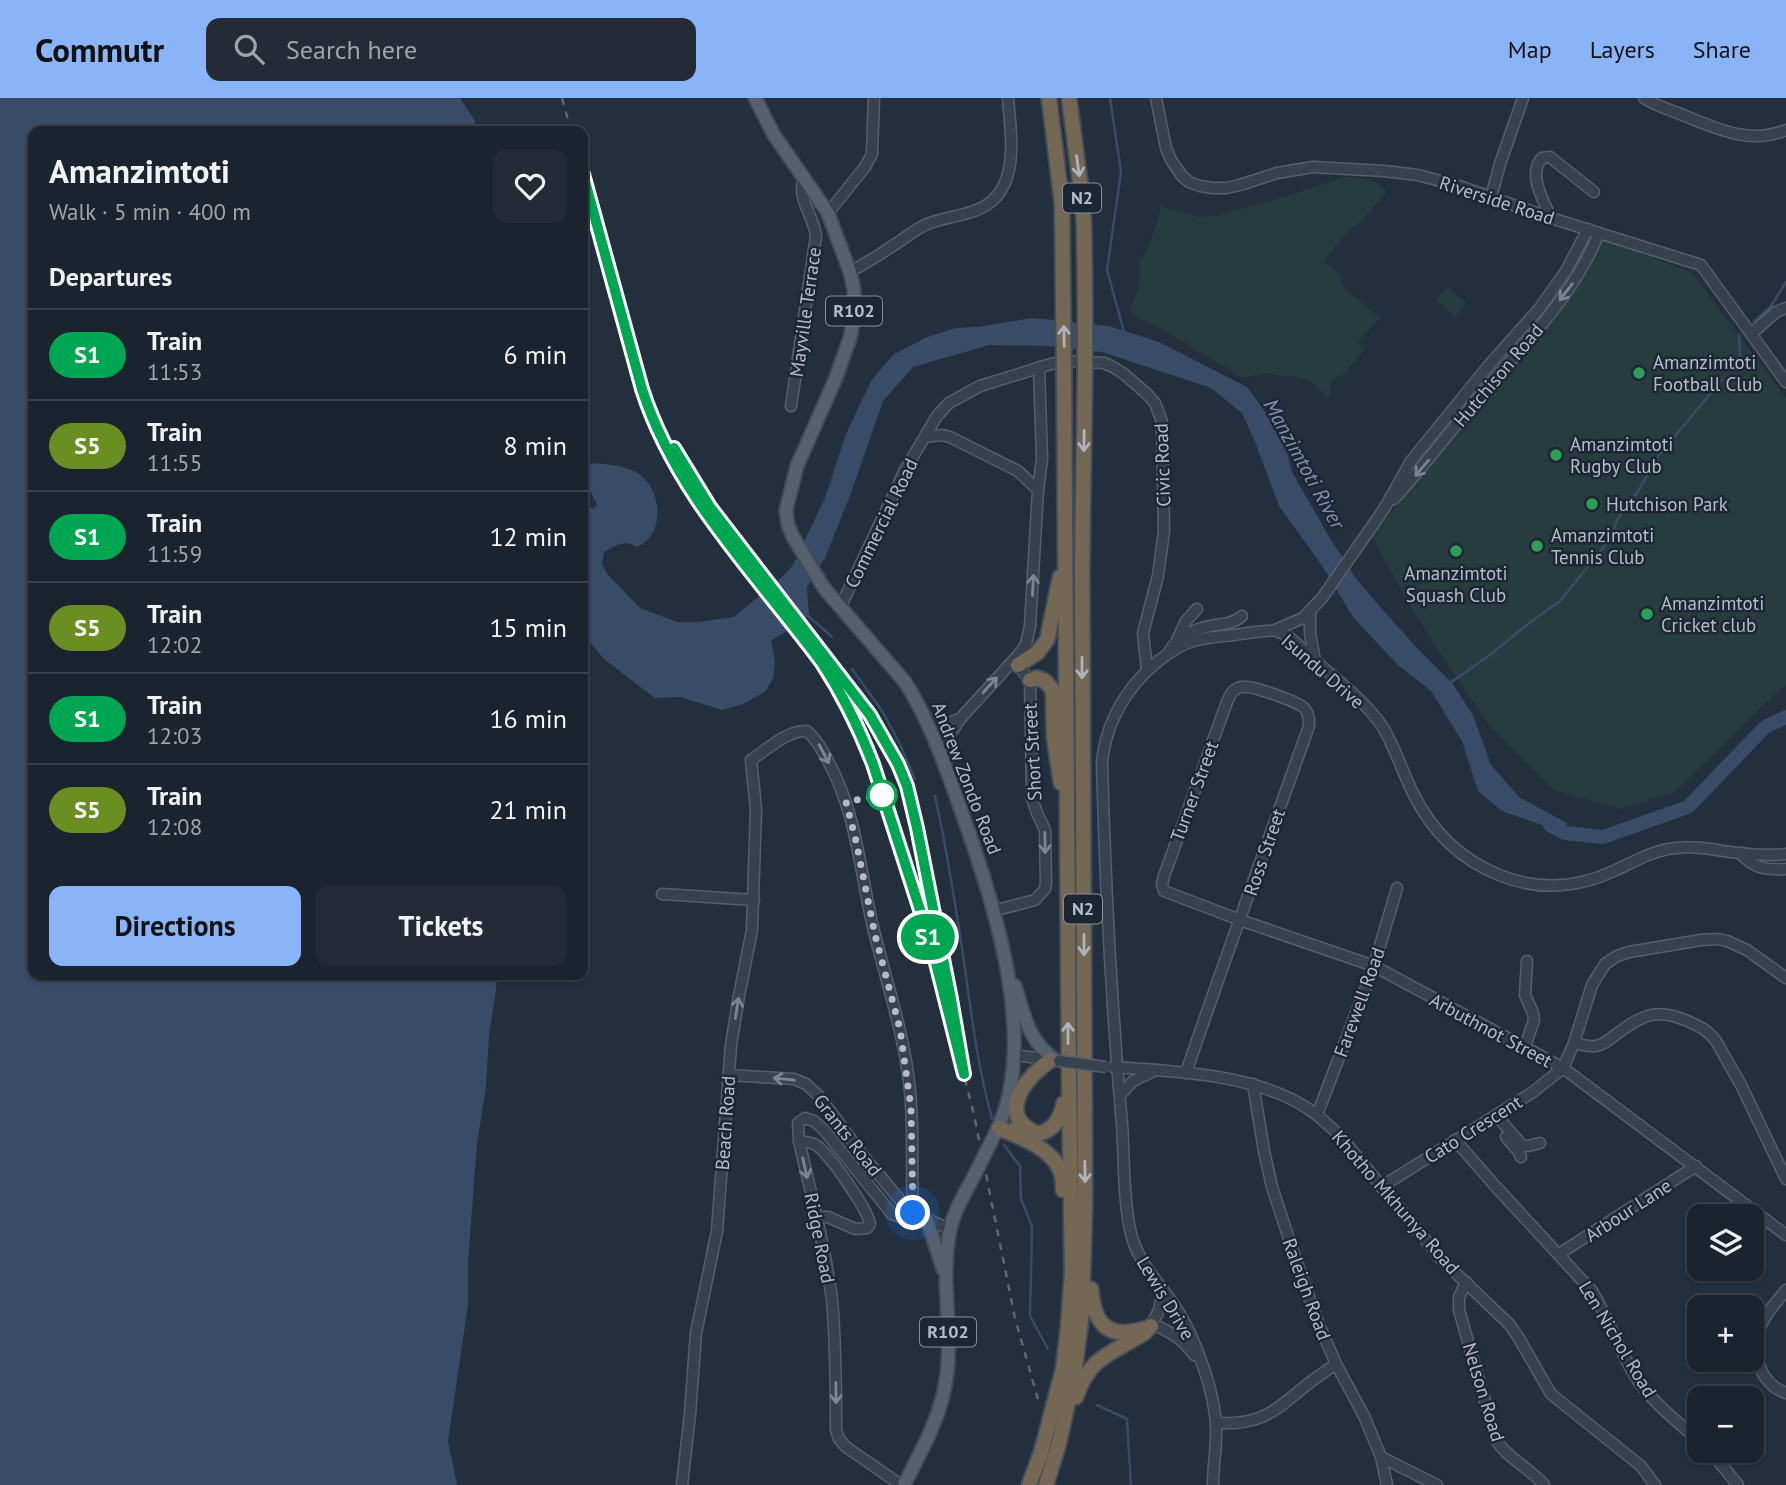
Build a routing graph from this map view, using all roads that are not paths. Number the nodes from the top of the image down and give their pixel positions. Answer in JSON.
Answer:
{"nodes":[{"id":1,"x":755,"y":98,"type":"edge"},
{"id":2,"x":874,"y":98,"type":"edge"},
{"id":3,"x":1008,"y":98,"type":"edge"},
{"id":4,"x":1049,"y":98,"type":"edge"},
{"id":5,"x":1069,"y":98,"type":"edge"},
{"id":6,"x":1156,"y":98,"type":"edge"},
{"id":7,"x":1523,"y":98,"type":"edge"},
{"id":8,"x":1644,"y":98,"type":"edge"},
{"id":9,"x":1786,"y":130,"type":"edge"},
{"id":10,"x":804,"y":179,"type":"junction"},
{"id":11,"x":1594,"y":192,"type":"dead end"},
{"id":12,"x":1491,"y":197,"type":"junction"},
{"id":13,"x":828,"y":213,"type":"junction"},
{"id":14,"x":1551,"y":218,"type":"junction"},
{"id":15,"x":1574,"y":225,"type":"junction"},
{"id":16,"x":1588,"y":229,"type":"junction"},
{"id":17,"x":1599,"y":233,"type":"junction"},
{"id":18,"x":1575,"y":253,"type":"junction"},
{"id":19,"x":850,"y":272,"type":"junction"},
{"id":20,"x":1786,"y":308,"type":"edge"},
{"id":21,"x":1751,"y":334,"type":"junction"},
{"id":22,"x":1039,"y":367,"type":"junction"},
{"id":23,"x":1786,"y":382,"type":"edge"},
{"id":24,"x":791,"y":406,"type":"dead end"},
{"id":25,"x":925,"y":437,"type":"junction"},
{"id":26,"x":1038,"y":490,"type":"junction"},
{"id":27,"x":1384,"y":509,"type":"junction"},
{"id":28,"x":1066,"y":559,"type":"junction"},
{"id":29,"x":840,"y":608,"type":"junction"},
{"id":30,"x":1197,"y":609,"type":"dead end"},
{"id":31,"x":1310,"y":613,"type":"junction"},
{"id":32,"x":1242,"y":616,"type":"dead end"},
{"id":33,"x":1275,"y":630,"type":"junction"},
{"id":34,"x":1177,"y":641,"type":"junction"},
{"id":35,"x":1165,"y":656,"type":"junction"},
{"id":36,"x":1020,"y":660,"type":"junction"},
{"id":37,"x":1315,"y":661,"type":"junction"},
{"id":38,"x":1147,"y":670,"type":"junction"},
{"id":39,"x":1033,"y":679,"type":"junction"},
{"id":40,"x":1230,"y":695,"type":"joint"},
{"id":41,"x":926,"y":718,"type":"junction"},
{"id":42,"x":960,"y":719,"type":"junction"},
{"id":43,"x":940,"y":750,"type":"junction"},
{"id":44,"x":1068,"y":804,"type":"junction"},
{"id":45,"x":1740,"y":853,"type":"junction"},
{"id":46,"x":1786,"y":855,"type":"edge"},
{"id":47,"x":1786,"y":869,"type":"edge"},
{"id":48,"x":1163,"y":888,"type":"joint"},
{"id":49,"x":1397,"y":888,"type":"dead end"},
{"id":50,"x":663,"y":894,"type":"dead end"},
{"id":51,"x":754,"y":900,"type":"junction"},
{"id":52,"x":993,"y":911,"type":"junction"},
{"id":53,"x":1240,"y":920,"type":"junction"},
{"id":54,"x":1527,"y":961,"type":"dead end"},
{"id":55,"x":1006,"y":963,"type":"junction"},
{"id":56,"x":1374,"y":966,"type":"junction"},
{"id":57,"x":1786,"y":978,"type":"edge"},
{"id":58,"x":1574,"y":1043,"type":"junction"},
{"id":59,"x":1525,"y":1047,"type":"junction"},
{"id":60,"x":1014,"y":1055,"type":"junction"},
{"id":61,"x":1055,"y":1060,"type":"junction"},
{"id":62,"x":1118,"y":1068,"type":"junction"},
{"id":63,"x":1563,"y":1068,"type":"junction"},
{"id":64,"x":1156,"y":1071,"type":"junction"},
{"id":65,"x":1186,"y":1073,"type":"junction"},
{"id":66,"x":729,"y":1075,"type":"junction"},
{"id":67,"x":1069,"y":1078,"type":"junction"},
{"id":68,"x":1253,"y":1084,"type":"junction"},
{"id":69,"x":1120,"y":1095,"type":"junction"},
{"id":70,"x":1016,"y":1102,"type":"junction"},
{"id":71,"x":1317,"y":1115,"type":"junction"},
{"id":72,"x":1493,"y":1116,"type":"junction"},
{"id":73,"x":999,"y":1126,"type":"junction"},
{"id":74,"x":1037,"y":1133,"type":"junction"},
{"id":75,"x":1455,"y":1140,"type":"junction"},
{"id":76,"x":799,"y":1141,"type":"junction"},
{"id":77,"x":1541,"y":1143,"type":"dead end"},
{"id":78,"x":1521,"y":1157,"type":"dead end"},
{"id":79,"x":1696,"y":1166,"type":"junction"},
{"id":80,"x":1786,"y":1180,"type":"edge"},
{"id":81,"x":912,"y":1187,"type":"junction"},
{"id":82,"x":1381,"y":1187,"type":"junction"},
{"id":83,"x":891,"y":1189,"type":"junction"},
{"id":84,"x":913,"y":1213,"type":"junction"},
{"id":85,"x":817,"y":1217,"type":"junction"},
{"id":86,"x":927,"y":1220,"type":"junction"},
{"id":87,"x":950,"y":1228,"type":"junction"},
{"id":88,"x":1085,"y":1232,"type":"junction"},
{"id":89,"x":1786,"y":1235,"type":"edge"},
{"id":90,"x":1559,"y":1254,"type":"junction"},
{"id":91,"x":946,"y":1279,"type":"junction"},
{"id":92,"x":1466,"y":1282,"type":"junction"},
{"id":93,"x":1786,"y":1290,"type":"edge"},
{"id":94,"x":1163,"y":1291,"type":"junction"},
{"id":95,"x":1070,"y":1307,"type":"junction"},
{"id":96,"x":1152,"y":1325,"type":"junction"},
{"id":97,"x":1336,"y":1364,"type":"junction"},
{"id":98,"x":1203,"y":1370,"type":"junction"},
{"id":99,"x":1786,"y":1393,"type":"edge"},
{"id":100,"x":1216,"y":1423,"type":"junction"},
{"id":101,"x":1687,"y":1430,"type":"edge"},
{"id":102,"x":1381,"y":1457,"type":"junction"},
{"id":103,"x":1054,"y":1462,"type":"junction"},
{"id":104,"x":1720,"y":1463,"type":"edge"},
{"id":105,"x":682,"y":1485,"type":"edge"},
{"id":106,"x":903,"y":1485,"type":"edge"},
{"id":107,"x":1029,"y":1485,"type":"edge"},
{"id":108,"x":1046,"y":1485,"type":"edge"},
{"id":109,"x":1213,"y":1485,"type":"edge"},
{"id":110,"x":1387,"y":1485,"type":"edge"},
{"id":111,"x":1437,"y":1485,"type":"edge"},
{"id":112,"x":1544,"y":1485,"type":"edge"},
{"id":113,"x":1655,"y":1485,"type":"edge"},
{"id":114,"x":1738,"y":1485,"type":"edge"}],
"edges":[{"from":1,"to":10,"type":"main road","name":"Andrew Zondo Road","number":"R102"},
{"from":2,"to":13,"type":"street"},
{"from":3,"to":19,"type":"street"},
{"from":28,"to":4,"type":"highway","number":"N2","one_way":true,"bridge":true},
{"from":5,"to":88,"type":"highway","number":"N2","one_way":true,"bridge":true},
{"from":6,"to":12,"type":"street","name":"Riverside Road"},
{"from":7,"to":12,"type":"street"},
{"from":8,"to":9,"type":"street"},
{"from":10,"to":13,"type":"main road","name":"Andrew Zondo Road","number":"R102"},
{"from":10,"to":24,"type":"street","name":"Mayville Terrace"},
{"from":11,"to":14,"type":"street"},
{"from":12,"to":14,"type":"street","name":"Riverside Road"},
{"from":13,"to":19,"type":"main road","name":"Andrew Zondo Road","number":"R102"},
{"from":14,"to":15,"type":"street","name":"Riverside Road"},
{"from":15,"to":16,"type":"street","name":"Riverside Road"},
{"from":15,"to":18,"type":"street"},
{"from":16,"to":17,"type":"street","name":"Riverside Road"},
{"from":16,"to":18,"type":"street","name":"Hutchison Road"},
{"from":17,"to":21,"type":"street","name":"Riverside Road"},
{"from":17,"to":27,"type":"street","name":"Hutchison Road","one_way":true},
{"from":18,"to":27,"type":"street","name":"Hutchison Road"},
{"from":19,"to":29,"type":"main road","name":"Andrew Zondo Road","number":"R102"},
{"from":20,"to":21,"type":"street"},
{"from":21,"to":23,"type":"street","name":"Riverside Road"},
{"from":22,"to":25,"type":"street","name":"Civic Road"},
{"from":22,"to":26,"type":"street"},
{"from":22,"to":38,"type":"street","name":"Civic Road"},
{"from":25,"to":26,"type":"street","name":"Commercial Road"},
{"from":25,"to":29,"type":"street","name":"Commercial Road"},
{"from":36,"to":26,"type":"street","one_way":true},
{"from":27,"to":31,"type":"street","name":"Hutchison Road"},
{"from":28,"to":36,"type":"highway"},
{"from":28,"to":44,"type":"highway","number":"N2"},
{"from":29,"to":41,"type":"main road","name":"Andrew Zondo Road","number":"R102"},
{"from":30,"to":34,"type":"street"},
{"from":31,"to":33,"type":"street","name":"Hutchison Road"},
{"from":31,"to":37,"type":"street"},
{"from":32,"to":34,"type":"street"},
{"from":33,"to":35,"type":"street","name":"Isundu Drive"},
{"from":33,"to":37,"type":"street","name":"Isundu Drive"},
{"from":34,"to":35,"type":"street"},
{"from":35,"to":38,"type":"street","name":"Isundu Drive"},
{"from":36,"to":39,"type":"street"},
{"from":42,"to":36,"type":"street","one_way":true},
{"from":37,"to":45,"type":"street","name":"Isundu Drive"},
{"from":38,"to":62,"type":"street","name":"Isundu Drive"},
{"from":39,"to":44,"type":"highway"},
{"from":39,"to":52,"type":"street","name":"Short Street","one_way":true},
{"from":40,"to":48,"type":"street","name":"Turner Street"},
{"from":40,"to":53,"type":"street","name":"Ross Street"},
{"from":41,"to":42,"type":"street"},
{"from":41,"to":43,"type":"main road","name":"Andrew Zondo Road","number":"R102"},
{"from":42,"to":43,"type":"street"},
{"from":43,"to":52,"type":"main road","name":"Andrew Zondo Road","number":"R102"},
{"from":67,"to":44,"type":"highway","number":"N2","one_way":true},
{"from":45,"to":46,"type":"street","name":"Isundu Drive"},
{"from":45,"to":47,"type":"street","name":"Isundu Drive"},
{"from":48,"to":53,"type":"street","name":"Arbuthnot Street"},
{"from":49,"to":56,"type":"street","name":"Farewell Road"},
{"from":50,"to":51,"type":"street"},
{"from":66,"to":51,"type":"street","name":"Beach Road","one_way":true},
{"from":51,"to":81,"type":"street","name":"Beach Road","one_way":true},
{"from":52,"to":55,"type":"main road","name":"Andrew Zondo Road","number":"R102"},
{"from":53,"to":56,"type":"street","name":"Arbuthnot Street"},
{"from":53,"to":65,"type":"street","name":"Ross Street"},
{"from":54,"to":59,"type":"street"},
{"from":55,"to":60,"type":"main road","name":"Andrew Zondo Road","number":"R102"},
{"from":55,"to":61,"type":"main road"},
{"from":56,"to":59,"type":"street","name":"Arbuthnot Street"},
{"from":56,"to":71,"type":"street","name":"Farewell Road"},
{"from":57,"to":58,"type":"street"},
{"from":58,"to":63,"type":"street"},
{"from":58,"to":80,"type":"street"},
{"from":59,"to":63,"type":"street","name":"Arbuthnot Street"},
{"from":60,"to":61,"type":"street","name":"Khotho Mkhunya Road"},
{"from":60,"to":73,"type":"main road","name":"Andrew Zondo Road","number":"R102"},
{"from":61,"to":62,"type":"street","name":"Khotho Mkhunya Road","bridge":true},
{"from":61,"to":70,"type":"highway"},
{"from":62,"to":64,"type":"street","name":"Khotho Mkhunya Road"},
{"from":62,"to":69,"type":"street","name":"Lewis Drive"},
{"from":63,"to":72,"type":"street","name":"Cato Crescent"},
{"from":63,"to":79,"type":"street","name":"Arbuthnot Street"},
{"from":64,"to":65,"type":"street","name":"Khotho Mkhunya Road"},
{"from":64,"to":69,"type":"street"},
{"from":65,"to":68,"type":"street","name":"Khotho Mkhunya Road"},
{"from":83,"to":66,"type":"street","name":"Grants Road","one_way":true},
{"from":66,"to":105,"type":"street","name":"Beach Road"},
{"from":67,"to":74,"type":"highway"},
{"from":67,"to":95,"type":"highway","number":"N2"},
{"from":68,"to":71,"type":"street","name":"Khotho Mkhunya Road"},
{"from":68,"to":97,"type":"street","name":"Raleigh Road"},
{"from":69,"to":94,"type":"street","name":"Lewis Drive"},
{"from":70,"to":73,"type":"highway"},
{"from":70,"to":74,"type":"highway"},
{"from":71,"to":82,"type":"street","name":"Khotho Mkhunya Road"},
{"from":72,"to":75,"type":"street","name":"Cato Crescent"},
{"from":72,"to":77,"type":"street"},
{"from":72,"to":78,"type":"street"},
{"from":73,"to":74,"type":"highway"},
{"from":73,"to":87,"type":"main road","name":"Andrew Zondo Road","number":"R102","bridge":true},
{"from":73,"to":95,"type":"highway"},
{"from":75,"to":82,"type":"street","name":"Cato Crescent"},
{"from":75,"to":90,"type":"street","name":"Len Nichol Road"},
{"from":76,"to":84,"type":"street"},
{"from":76,"to":85,"type":"street","name":"Ridge Road","one_way":true},
{"from":76,"to":85,"type":"street"},
{"from":79,"to":89,"type":"street","name":"Arbuthnot Street"},
{"from":79,"to":90,"type":"street","name":"Arbour Lane"},
{"from":81,"to":83,"type":"street"},
{"from":81,"to":84,"type":"street"},
{"from":82,"to":92,"type":"street","name":"Khotho Mkhunya Road"},
{"from":83,"to":84,"type":"street","name":"Grants Road"},
{"from":84,"to":86,"type":"street"},
{"from":85,"to":106,"type":"street","name":"Ridge Road","one_way":true},
{"from":86,"to":87,"type":"street"},
{"from":86,"to":91,"type":"main road"},
{"from":87,"to":91,"type":"main road","name":"Andrew Zondo Road","number":"R102"},
{"from":88,"to":96,"type":"highway"},
{"from":88,"to":103,"type":"highway","number":"N2"},
{"from":90,"to":101,"type":"street","name":"Len Nichol Road"},
{"from":91,"to":106,"type":"main road","name":"Andrew Zondo Road","number":"R102"},
{"from":92,"to":112,"type":"street","name":"Nelson Road"},
{"from":92,"to":113,"type":"street","name":"Khotho Mkhunya Road"},
{"from":93,"to":99,"type":"street"},
{"from":94,"to":96,"type":"street"},
{"from":94,"to":98,"type":"street","name":"Lewis Drive"},
{"from":95,"to":107,"type":"highway","number":"N2"},
{"from":96,"to":98,"type":"street"},
{"from":96,"to":103,"type":"highway"},
{"from":97,"to":100,"type":"street"},
{"from":97,"to":102,"type":"street","name":"Raleigh Road"},
{"from":98,"to":100,"type":"street","name":"Lewis Drive"},
{"from":100,"to":109,"type":"street","name":"Lewis Drive"},
{"from":102,"to":110,"type":"street","name":"Raleigh Road"},
{"from":102,"to":111,"type":"street"},
{"from":103,"to":108,"type":"highway","number":"N2"},
{"from":104,"to":114,"type":"street"}]}
